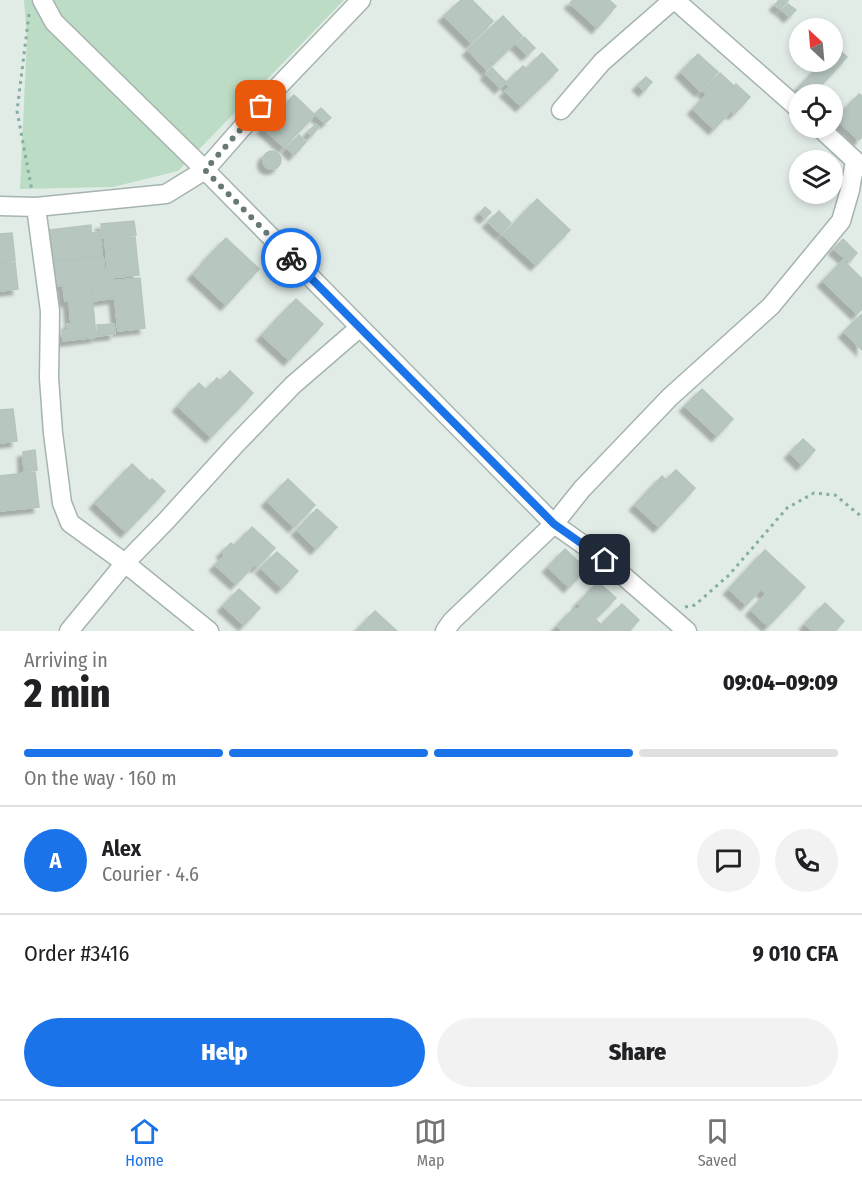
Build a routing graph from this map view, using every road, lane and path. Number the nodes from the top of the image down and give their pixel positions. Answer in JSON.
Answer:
{"nodes":[{"id":1,"x":361,"y":0,"type":"edge"},
{"id":2,"x":674,"y":0,"type":"edge"},
{"id":3,"x":36,"y":6,"type":"edge"},
{"id":4,"x":789,"y":100,"type":"edge"},
{"id":5,"x":561,"y":110,"type":"dead end"},
{"id":6,"x":831,"y":138,"type":"edge"},
{"id":7,"x":859,"y":164,"type":"edge"},
{"id":8,"x":205,"y":170,"type":"junction"},
{"id":9,"x":0,"y":206,"type":"edge"},
{"id":10,"x":36,"y":207,"type":"junction"},
{"id":11,"x":359,"y":328,"type":"junction"},
{"id":12,"x":862,"y":517,"type":"edge"},
{"id":13,"x":554,"y":524,"type":"junction"},
{"id":14,"x":125,"y":563,"type":"junction"},
{"id":15,"x":662,"y":609,"type":"junction"},
{"id":16,"x":450,"y":628,"type":"edge"},
{"id":17,"x":69,"y":631,"type":"edge"},
{"id":18,"x":209,"y":631,"type":"edge"},
{"id":19,"x":687,"y":631,"type":"edge"}],
"edges":[{"from":1,"to":8,"type":"street"},
{"from":2,"to":4,"type":"street"},
{"from":2,"to":5,"type":"street"},
{"from":3,"to":8,"type":"street"},
{"from":3,"to":10,"type":"path"},
{"from":6,"to":7,"type":"street"},
{"from":7,"to":13,"type":"street"},
{"from":8,"to":10,"type":"street"},
{"from":8,"to":11,"type":"street"},
{"from":9,"to":10,"type":"street"},
{"from":10,"to":14,"type":"street"},
{"from":11,"to":13,"type":"street"},
{"from":11,"to":14,"type":"street"},
{"from":12,"to":15,"type":"path"},
{"from":13,"to":15,"type":"street"},
{"from":13,"to":16,"type":"street"},
{"from":14,"to":17,"type":"street"},
{"from":14,"to":18,"type":"street"},
{"from":15,"to":19,"type":"street"}]}
